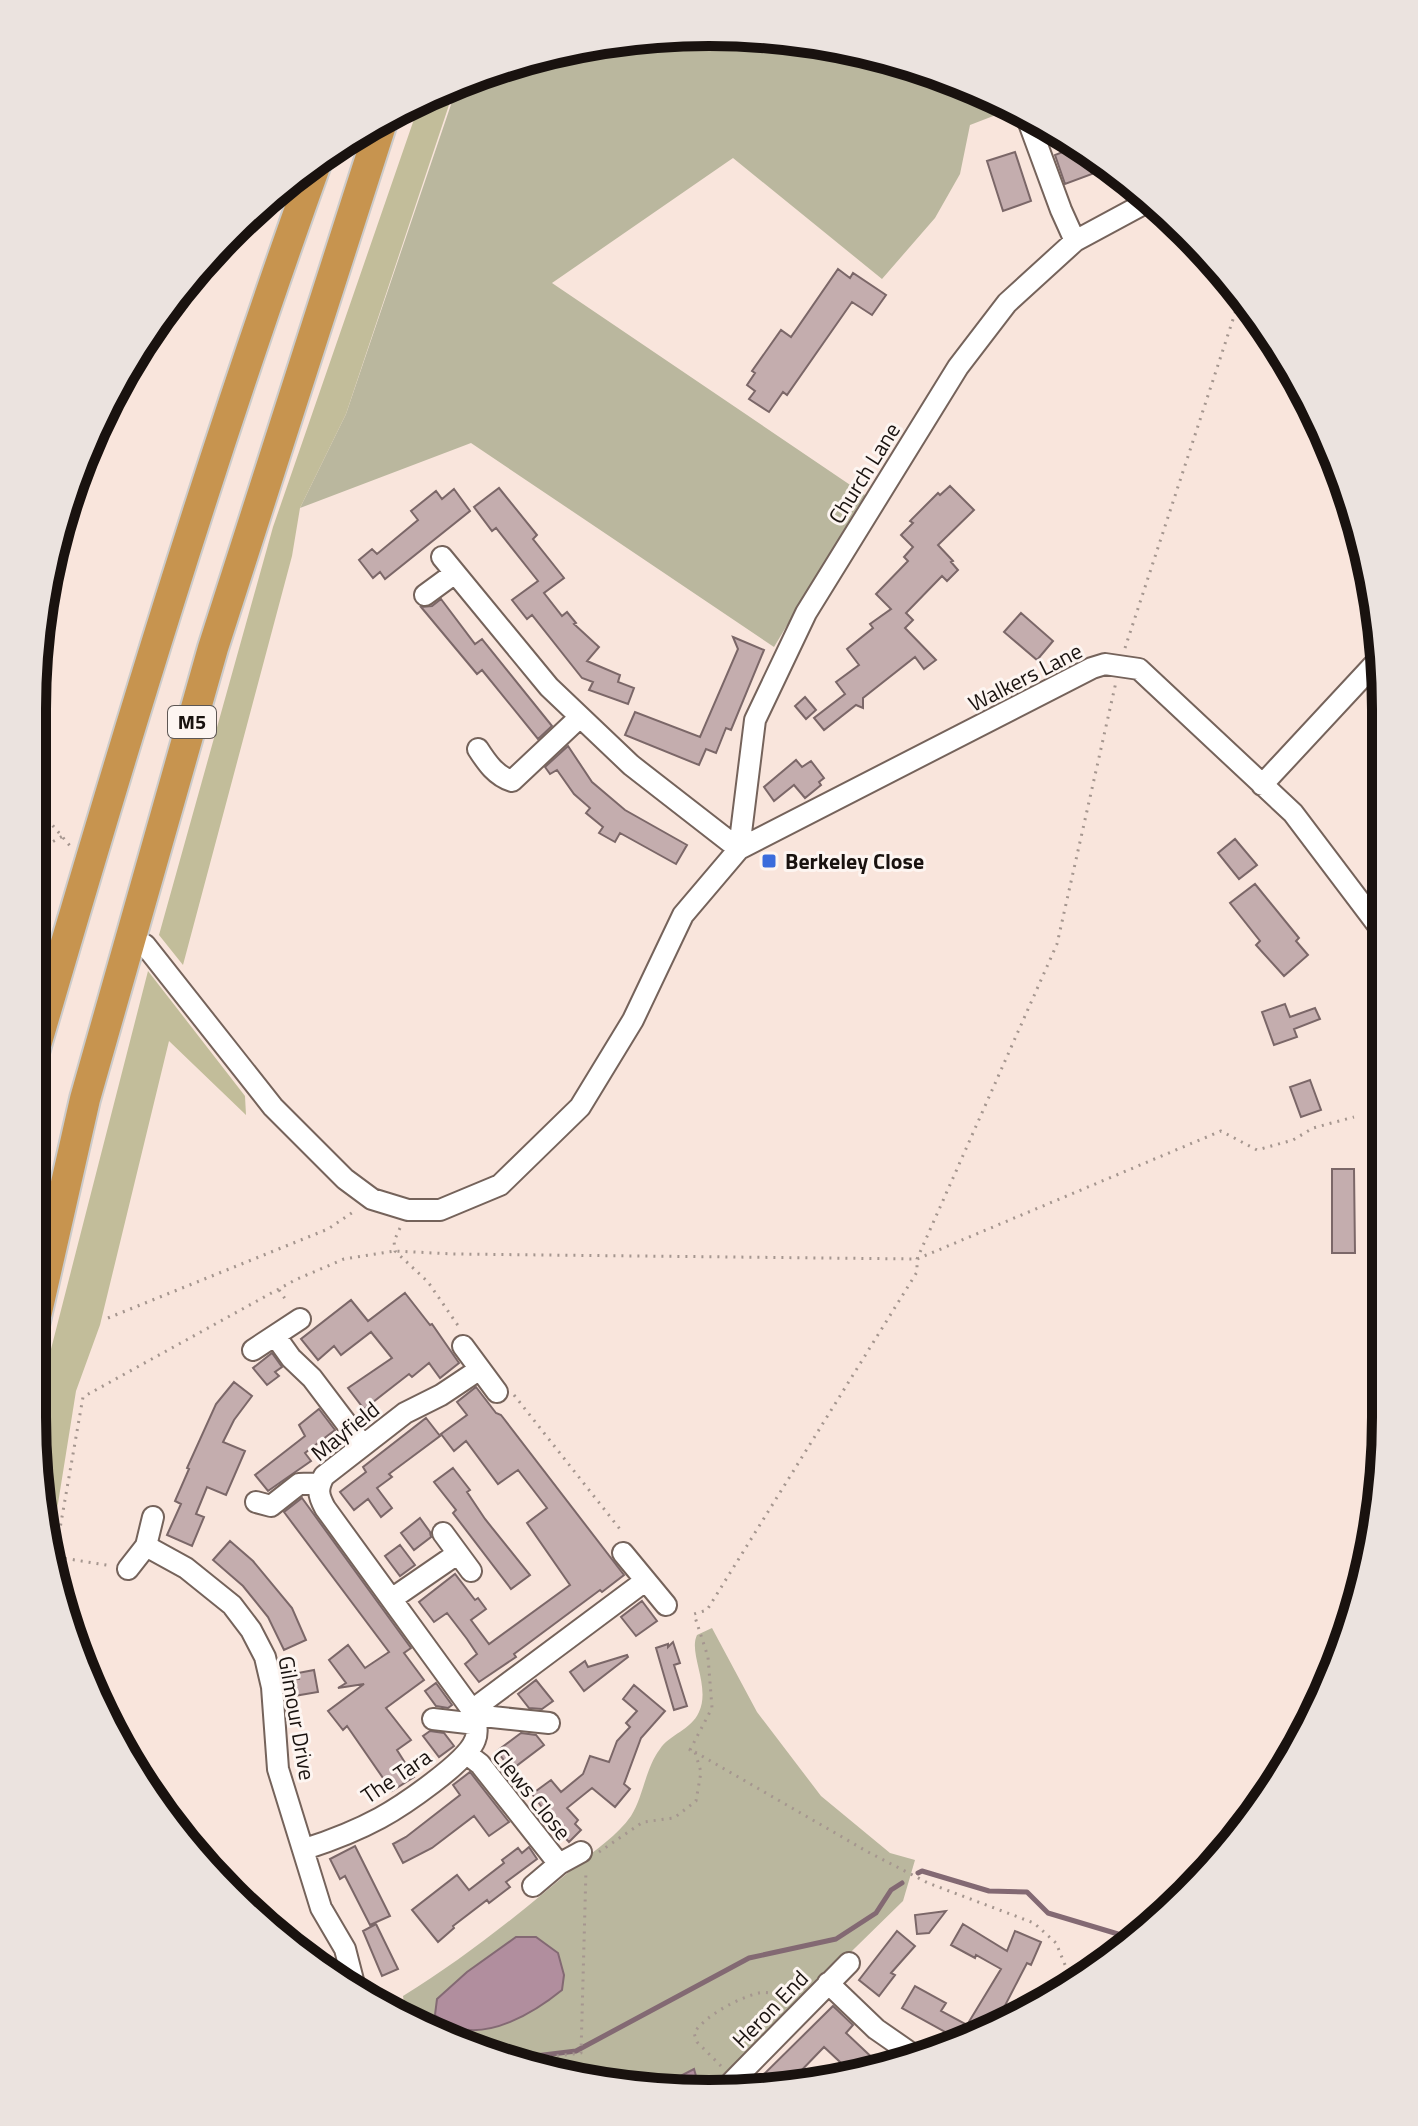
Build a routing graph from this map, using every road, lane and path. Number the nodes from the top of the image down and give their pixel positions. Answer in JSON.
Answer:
{"nodes":[{"id":1,"x":1032,"y":130,"type":"edge"},
{"id":2,"x":378,"y":135,"type":"edge"},
{"id":3,"x":310,"y":179,"type":"edge"},
{"id":4,"x":1140,"y":206,"type":"edge"},
{"id":5,"x":1075,"y":241,"type":"junction"},
{"id":6,"x":1237,"y":308,"type":"edge"},
{"id":7,"x":442,"y":557,"type":"dead end"},
{"id":8,"x":455,"y":573,"type":"junction"},
{"id":9,"x":425,"y":595,"type":"dead end"},
{"id":10,"x":1120,"y":665,"type":"junction"},
{"id":11,"x":1371,"y":668,"type":"edge"},
{"id":12,"x":580,"y":717,"type":"junction"},
{"id":13,"x":478,"y":749,"type":"dead end"},
{"id":14,"x":1262,"y":785,"type":"junction"},
{"id":15,"x":46,"y":817,"type":"edge"},
{"id":16,"x":46,"y":845,"type":"edge"},
{"id":17,"x":739,"y":849,"type":"junction"},
{"id":18,"x":1372,"y":917,"type":"edge"},
{"id":19,"x":145,"y":945,"type":"dead end"},
{"id":20,"x":46,"y":1011,"type":"edge"},
{"id":21,"x":1354,"y":1117,"type":"dead end"},
{"id":22,"x":372,"y":1199,"type":"junction"},
{"id":23,"x":408,"y":1210,"type":"junction"},
{"id":24,"x":395,"y":1251,"type":"junction"},
{"id":25,"x":917,"y":1259,"type":"junction"},
{"id":26,"x":46,"y":1272,"type":"edge"},
{"id":27,"x":108,"y":1318,"type":"dead end"},
{"id":28,"x":300,"y":1319,"type":"dead end"},
{"id":29,"x":276,"y":1337,"type":"junction"},
{"id":30,"x":463,"y":1346,"type":"joint"},
{"id":31,"x":253,"y":1350,"type":"dead end"},
{"id":32,"x":480,"y":1369,"type":"junction"},
{"id":33,"x":497,"y":1392,"type":"joint"},
{"id":34,"x":362,"y":1444,"type":"junction"},
{"id":35,"x":320,"y":1483,"type":"junction"},
{"id":36,"x":256,"y":1502,"type":"dead end"},
{"id":37,"x":153,"y":1517,"type":"dead end"},
{"id":38,"x":443,"y":1533,"type":"dead end"},
{"id":39,"x":58,"y":1540,"type":"edge"},
{"id":40,"x":146,"y":1546,"type":"junction"},
{"id":41,"x":623,"y":1553,"type":"joint"},
{"id":42,"x":457,"y":1554,"type":"junction"},
{"id":43,"x":62,"y":1558,"type":"edge"},
{"id":44,"x":128,"y":1569,"type":"joint"},
{"id":45,"x":471,"y":1571,"type":"dead end"},
{"id":46,"x":645,"y":1581,"type":"junction"},
{"id":47,"x":393,"y":1598,"type":"junction"},
{"id":48,"x":666,"y":1605,"type":"dead end"},
{"id":49,"x":474,"y":1716,"type":"junction"},
{"id":50,"x":433,"y":1719,"type":"dead end"},
{"id":51,"x":549,"y":1723,"type":"dead end"},
{"id":52,"x":695,"y":1752,"type":"junction"},
{"id":53,"x":467,"y":1754,"type":"junction"},
{"id":54,"x":305,"y":1849,"type":"junction"},
{"id":55,"x":588,"y":1855,"type":"junction"},
{"id":56,"x":559,"y":1864,"type":"junction"},
{"id":57,"x":533,"y":1886,"type":"dead end"},
{"id":58,"x":849,"y":1963,"type":"dead end"},
{"id":59,"x":1068,"y":1974,"type":"edge"},
{"id":60,"x":352,"y":1975,"type":"edge"},
{"id":61,"x":828,"y":1983,"type":"junction"},
{"id":62,"x":813,"y":1999,"type":"junction"},
{"id":63,"x":906,"y":2050,"type":"edge"},
{"id":64,"x":541,"y":2058,"type":"edge"},
{"id":65,"x":734,"y":2079,"type":"edge"},
{"id":66,"x":727,"y":2080,"type":"edge"}],
"edges":[{"from":1,"to":5,"type":"street"},
{"from":2,"to":26,"type":"highway","number":"M5"},
{"from":3,"to":20,"type":"highway","number":"M5"},
{"from":4,"to":5,"type":"street","name":"Church Lane"},
{"from":5,"to":17,"type":"street","name":"Church Lane"},
{"from":6,"to":10,"type":"path"},
{"from":7,"to":8,"type":"street"},
{"from":8,"to":9,"type":"street"},
{"from":8,"to":12,"type":"street"},
{"from":10,"to":14,"type":"street"},
{"from":10,"to":17,"type":"street","name":"Walkers Lane"},
{"from":10,"to":25,"type":"path"},
{"from":11,"to":14,"type":"street"},
{"from":12,"to":13,"type":"street"},
{"from":12,"to":17,"type":"street"},
{"from":14,"to":18,"type":"street"},
{"from":15,"to":16,"type":"path"},
{"from":17,"to":23,"type":"street"},
{"from":19,"to":22,"type":"street"},
{"from":21,"to":25,"type":"path"},
{"from":22,"to":23,"type":"street"},
{"from":22,"to":27,"type":"path"},
{"from":23,"to":24,"type":"path"},
{"from":24,"to":25,"type":"path"},
{"from":24,"to":30,"type":"path"},
{"from":24,"to":39,"type":"path"},
{"from":25,"to":52,"type":"path"},
{"from":28,"to":29,"type":"street"},
{"from":29,"to":31,"type":"street"},
{"from":29,"to":34,"type":"street"},
{"from":30,"to":32,"type":"street"},
{"from":32,"to":33,"type":"street"},
{"from":32,"to":34,"type":"street","name":"Mayfield"},
{"from":33,"to":41,"type":"path"},
{"from":34,"to":35,"type":"street","name":"Mayfield"},
{"from":35,"to":36,"type":"street"},
{"from":35,"to":47,"type":"street","name":"Mayfield"},
{"from":37,"to":40,"type":"street"},
{"from":38,"to":42,"type":"street"},
{"from":40,"to":44,"type":"street"},
{"from":40,"to":54,"type":"street","name":"Gilmour Drive"},
{"from":41,"to":46,"type":"street"},
{"from":42,"to":45,"type":"street"},
{"from":42,"to":47,"type":"street"},
{"from":43,"to":44,"type":"path"},
{"from":46,"to":48,"type":"street"},
{"from":46,"to":49,"type":"street"},
{"from":47,"to":49,"type":"street","name":"Mayfield"},
{"from":49,"to":50,"type":"street"},
{"from":49,"to":51,"type":"street"},
{"from":49,"to":53,"type":"street"},
{"from":52,"to":55,"type":"path"},
{"from":52,"to":59,"type":"path"},
{"from":53,"to":54,"type":"street","name":"The Tara"},
{"from":53,"to":56,"type":"street","name":"Clews Close"},
{"from":54,"to":60,"type":"street","name":"Gilmour Drive"},
{"from":55,"to":56,"type":"street","name":"Clews Close"},
{"from":55,"to":64,"type":"path"},
{"from":56,"to":57,"type":"street","name":"Clews Close"},
{"from":58,"to":61,"type":"street","name":"Heron End"},
{"from":61,"to":62,"type":"street","name":"Heron End"},
{"from":61,"to":63,"type":"street"},
{"from":62,"to":65,"type":"street","name":"Heron End"},
{"from":62,"to":66,"type":"path"}]}
